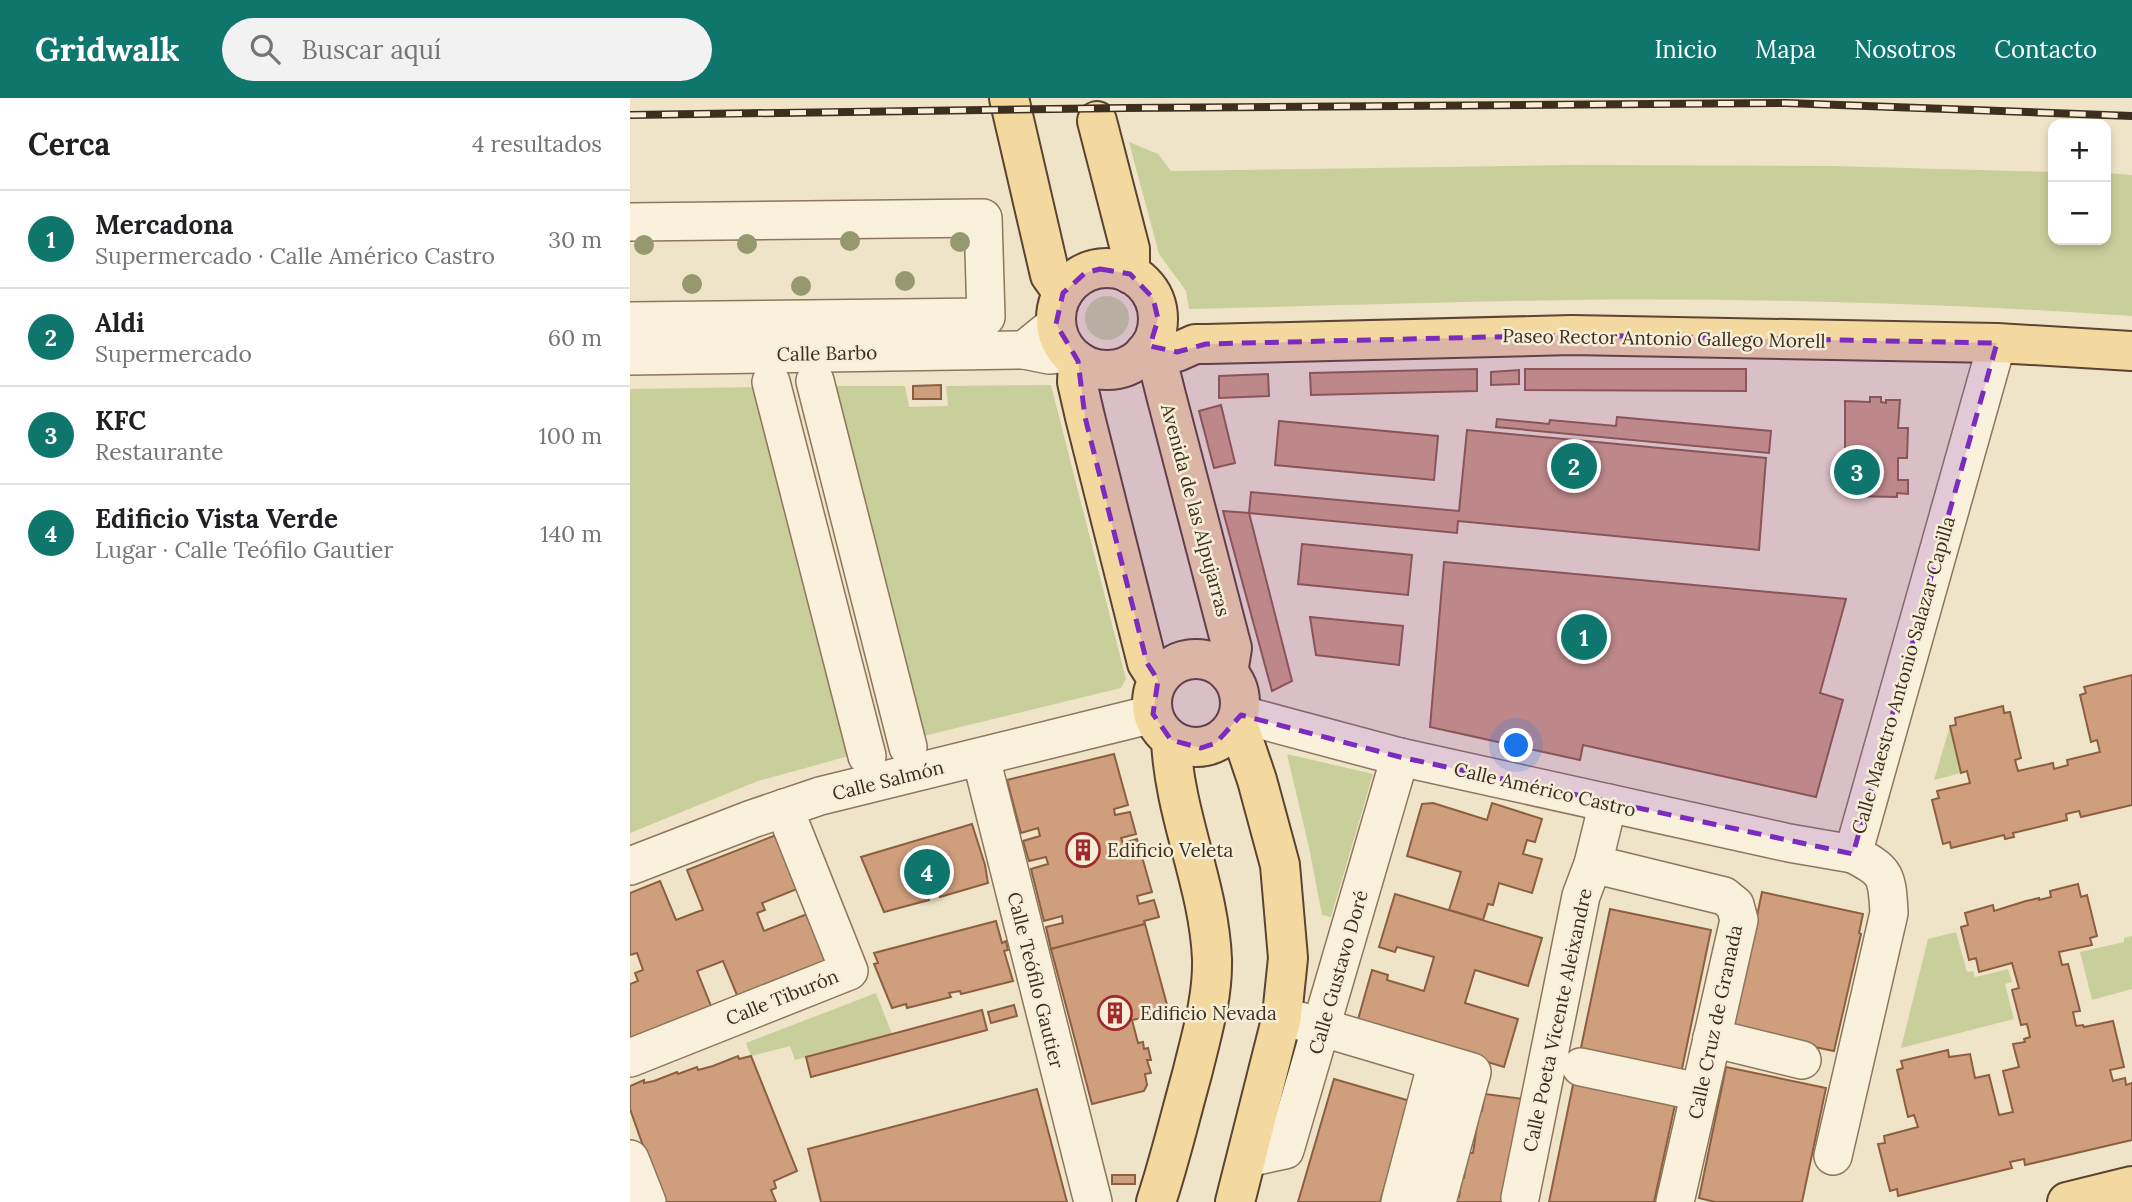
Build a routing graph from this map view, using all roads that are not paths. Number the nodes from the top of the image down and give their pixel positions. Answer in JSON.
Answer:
{"nodes":[{"id":1,"x":1009,"y":98,"type":"edge"},
{"id":2,"x":1094,"y":106,"type":"edge"},
{"id":3,"x":630,"y":222,"type":"edge"},
{"id":4,"x":1130,"y":274,"type":"junction"},
{"id":5,"x":630,"y":321,"type":"edge"},
{"id":6,"x":1066,"y":333,"type":"junction"},
{"id":7,"x":1151,"y":339,"type":"junction"},
{"id":8,"x":1997,"y":344,"type":"junction"},
{"id":9,"x":2132,"y":351,"type":"edge"},
{"id":10,"x":630,"y":356,"type":"edge"},
{"id":11,"x":815,"y":381,"type":"dead end"},
{"id":12,"x":771,"y":382,"type":"dead end"},
{"id":13,"x":1228,"y":673,"type":"junction"},
{"id":14,"x":1161,"y":711,"type":"junction"},
{"id":15,"x":1238,"y":718,"type":"junction"},
{"id":16,"x":908,"y":747,"type":"dead end"},
{"id":17,"x":867,"y":756,"type":"dead end"},
{"id":18,"x":1400,"y":757,"type":"junction"},
{"id":19,"x":981,"y":758,"type":"junction"},
{"id":20,"x":1608,"y":803,"type":"junction"},
{"id":21,"x":784,"y":808,"type":"junction"},
{"id":22,"x":1853,"y":854,"type":"junction"},
{"id":23,"x":1593,"y":864,"type":"junction"},
{"id":24,"x":630,"y":866,"type":"edge"},
{"id":25,"x":1282,"y":1016,"type":"junction"},
{"id":26,"x":1322,"y":1027,"type":"junction"},
{"id":27,"x":1712,"y":1038,"type":"junction"},
{"id":28,"x":630,"y":1058,"type":"edge"},
{"id":29,"x":1802,"y":1060,"type":"dead end"},
{"id":30,"x":1437,"y":1062,"type":"junction"},
{"id":31,"x":1581,"y":1067,"type":"dead end"},
{"id":32,"x":1699,"y":1092,"type":"junction"},
{"id":33,"x":1833,"y":1156,"type":"dead end"},
{"id":34,"x":1247,"y":1158,"type":"junction"},
{"id":35,"x":630,"y":1159,"type":"edge"},
{"id":36,"x":2132,"y":1186,"type":"edge"},
{"id":37,"x":1520,"y":1198,"type":"dead end"},
{"id":38,"x":647,"y":1202,"type":"edge"},
{"id":39,"x":1093,"y":1202,"type":"edge"},
{"id":40,"x":1156,"y":1202,"type":"edge"},
{"id":41,"x":1235,"y":1202,"type":"edge"},
{"id":42,"x":1400,"y":1202,"type":"edge"},
{"id":43,"x":1437,"y":1202,"type":"edge"},
{"id":44,"x":1675,"y":1202,"type":"edge"},
{"id":45,"x":2067,"y":1202,"type":"edge"}],
"edges":[{"from":1,"to":6,"type":"main road"},
{"from":2,"to":4,"type":"main road"},
{"from":3,"to":5,"type":"street"},
{"from":4,"to":6,"type":"main road"},
{"from":4,"to":7,"type":"main road"},
{"from":6,"to":7,"type":"main road"},
{"from":6,"to":10,"type":"street","name":"Calle Barbo"},
{"from":6,"to":14,"type":"main road"},
{"from":7,"to":8,"type":"main road","name":"Paseo Rector Antonio Gallego Morell"},
{"from":7,"to":13,"type":"main road","name":"Avenida de las Alpujarras"},
{"from":8,"to":9,"type":"main road","name":"Paseo Rector Antonio Gallego Morell"},
{"from":8,"to":22,"type":"street","name":"Calle Maestro Antonio Salazar Capilla"},
{"from":11,"to":16,"type":"street"},
{"from":12,"to":17,"type":"street"},
{"from":13,"to":14,"type":"main road"},
{"from":13,"to":15,"type":"main road"},
{"from":14,"to":15,"type":"main road"},
{"from":14,"to":19,"type":"street","name":"Calle Salmón"},
{"from":14,"to":40,"type":"main road"},
{"from":15,"to":18,"type":"street","name":"Calle Américo Castro"},
{"from":15,"to":25,"type":"main road"},
{"from":18,"to":20,"type":"street","name":"Calle Américo Castro"},
{"from":18,"to":26,"type":"street","name":"Calle Gustavo Doré"},
{"from":19,"to":21,"type":"street","name":"Calle Salmón"},
{"from":19,"to":39,"type":"street","name":"Calle Teófilo Gautier"},
{"from":20,"to":22,"type":"street","name":"Calle Américo Castro"},
{"from":20,"to":23,"type":"street","name":"Calle Poeta Vicente Aleixandre"},
{"from":21,"to":24,"type":"street","name":"Calle Salmón"},
{"from":21,"to":28,"type":"street","name":"Calle Tiburón"},
{"from":22,"to":33,"type":"street","name":"Calle Maestro Antonio Salazar Capilla"},
{"from":23,"to":27,"type":"street","name":"Calle Cruz de Granada"},
{"from":23,"to":37,"type":"street","name":"Calle Poeta Vicente Aleixandre"},
{"from":25,"to":26,"type":"street"},
{"from":25,"to":34,"type":"main road"},
{"from":26,"to":30,"type":"street"},
{"from":26,"to":34,"type":"street","name":"Calle Gustavo Doré"},
{"from":27,"to":29,"type":"street"},
{"from":27,"to":32,"type":"street","name":"Calle Cruz de Granada"},
{"from":30,"to":42,"type":"street"},
{"from":30,"to":43,"type":"street"},
{"from":31,"to":32,"type":"street"},
{"from":32,"to":44,"type":"street","name":"Calle Cruz de Granada"},
{"from":34,"to":41,"type":"main road"},
{"from":35,"to":38,"type":"street"},
{"from":36,"to":45,"type":"main road"}]}
